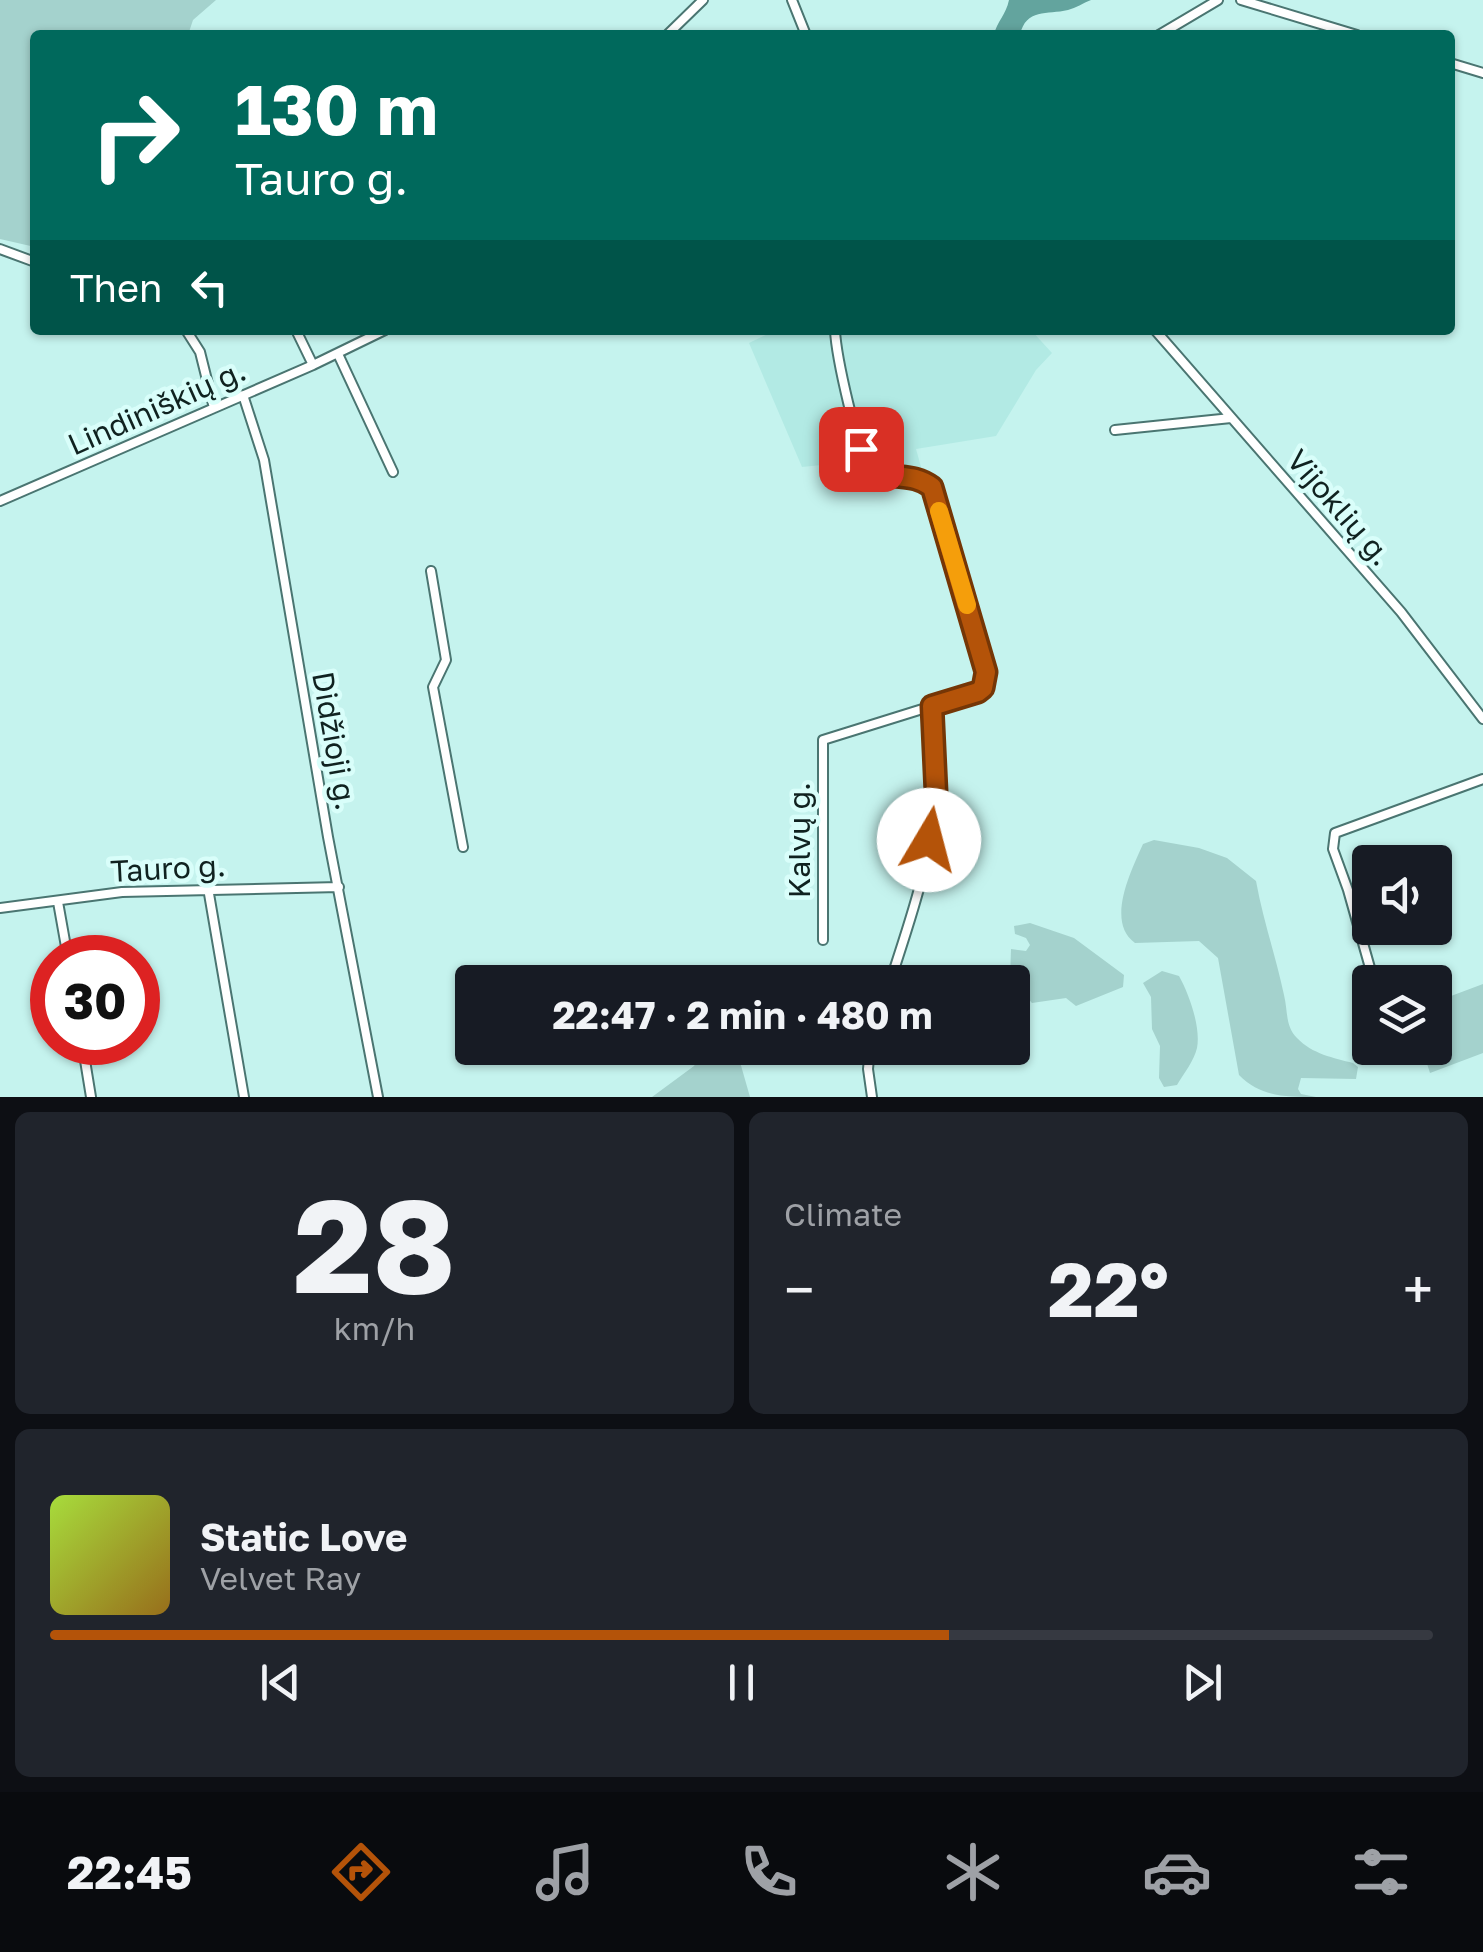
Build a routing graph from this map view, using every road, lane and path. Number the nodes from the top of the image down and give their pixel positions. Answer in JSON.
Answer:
{"nodes":[{"id":1,"x":702,"y":0,"type":"edge"},
{"id":2,"x":792,"y":0,"type":"edge"},
{"id":3,"x":1218,"y":0,"type":"edge"},
{"id":4,"x":1241,"y":0,"type":"edge"},
{"id":5,"x":675,"y":30,"type":"edge"},
{"id":6,"x":804,"y":30,"type":"edge"},
{"id":7,"x":1167,"y":30,"type":"edge"},
{"id":8,"x":1340,"y":30,"type":"edge"},
{"id":9,"x":1455,"y":65,"type":"edge"},
{"id":10,"x":1483,"y":73,"type":"edge"},
{"id":11,"x":0,"y":249,"type":"edge"},
{"id":12,"x":30,"y":260,"type":"edge"},
{"id":13,"x":189,"y":335,"type":"edge"},
{"id":14,"x":298,"y":335,"type":"edge"},
{"id":15,"x":376,"y":335,"type":"edge"},
{"id":16,"x":835,"y":335,"type":"edge"},
{"id":17,"x":1159,"y":335,"type":"edge"},
{"id":18,"x":338,"y":354,"type":"junction"},
{"id":19,"x":313,"y":366,"type":"junction"},
{"id":20,"x":243,"y":395,"type":"junction"},
{"id":21,"x":214,"y":408,"type":"junction"},
{"id":22,"x":1231,"y":418,"type":"junction"},
{"id":23,"x":1115,"y":430,"type":"dead end"},
{"id":24,"x":393,"y":472,"type":"dead end"},
{"id":25,"x":0,"y":501,"type":"edge"},
{"id":26,"x":431,"y":571,"type":"dead end"},
{"id":27,"x":932,"y":706,"type":"junction"},
{"id":28,"x":1483,"y":718,"type":"edge"},
{"id":29,"x":1483,"y":779,"type":"edge"},
{"id":30,"x":463,"y":847,"type":"dead end"},
{"id":31,"x":338,"y":887,"type":"junction"},
{"id":32,"x":208,"y":888,"type":"junction"},
{"id":33,"x":58,"y":902,"type":"junction"},
{"id":34,"x":0,"y":908,"type":"edge"},
{"id":35,"x":64,"y":935,"type":"edge"},
{"id":36,"x":822,"y":940,"type":"dead end"},
{"id":37,"x":895,"y":965,"type":"edge"},
{"id":38,"x":1369,"y":965,"type":"edge"},
{"id":39,"x":86,"y":1065,"type":"edge"},
{"id":40,"x":868,"y":1065,"type":"edge"},
{"id":41,"x":92,"y":1097,"type":"edge"},
{"id":42,"x":244,"y":1097,"type":"edge"},
{"id":43,"x":378,"y":1097,"type":"edge"},
{"id":44,"x":872,"y":1097,"type":"edge"}],
"edges":[{"from":1,"to":5,"type":"street"},
{"from":2,"to":6,"type":"street"},
{"from":3,"to":7,"type":"street"},
{"from":4,"to":8,"type":"street"},
{"from":9,"to":10,"type":"street"},
{"from":11,"to":12,"type":"street"},
{"from":13,"to":21,"type":"street"},
{"from":14,"to":19,"type":"street"},
{"from":15,"to":18,"type":"street","name":"Lindiniškių g."},
{"from":16,"to":27,"type":"street"},
{"from":17,"to":22,"type":"street","name":"Vijoklių g."},
{"from":18,"to":19,"type":"street","name":"Lindiniškių g."},
{"from":18,"to":24,"type":"street"},
{"from":19,"to":20,"type":"street","name":"Lindiniškių g."},
{"from":20,"to":21,"type":"street","name":"Lindiniškių g."},
{"from":20,"to":31,"type":"street","name":"Didžioji g."},
{"from":21,"to":25,"type":"street","name":"Lindiniškių g."},
{"from":22,"to":23,"type":"street"},
{"from":22,"to":28,"type":"street","name":"Vijoklių g."},
{"from":26,"to":30,"type":"street"},
{"from":27,"to":36,"type":"street","name":"Kalvų g."},
{"from":27,"to":37,"type":"street"},
{"from":29,"to":38,"type":"street"},
{"from":31,"to":32,"type":"street","name":"Tauro g."},
{"from":31,"to":43,"type":"street","name":"Didžioji g."},
{"from":32,"to":33,"type":"street","name":"Tauro g."},
{"from":32,"to":42,"type":"street"},
{"from":33,"to":34,"type":"street","name":"Tauro g."},
{"from":33,"to":35,"type":"street"},
{"from":39,"to":41,"type":"street"},
{"from":40,"to":44,"type":"street"}]}
